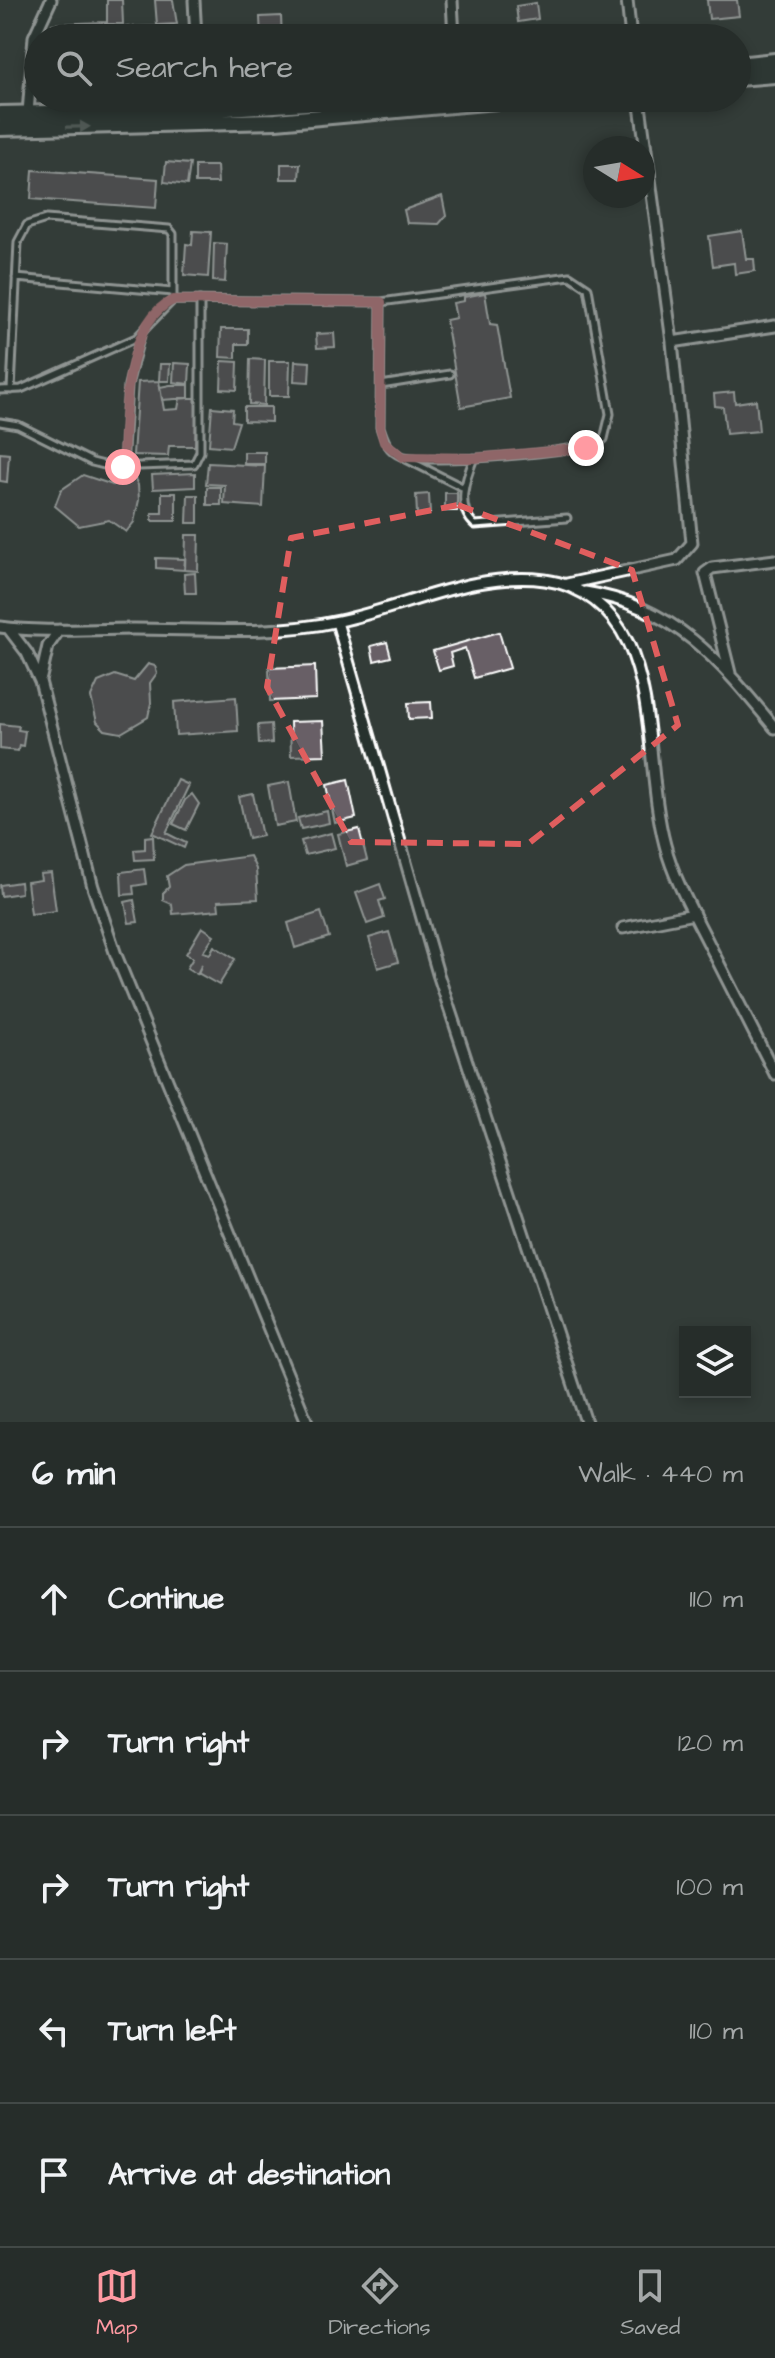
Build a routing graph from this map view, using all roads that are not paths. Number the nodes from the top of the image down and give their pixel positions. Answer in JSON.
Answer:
{"nodes":[{"id":1,"x":51,"y":0,"type":"edge"},
{"id":2,"x":194,"y":0,"type":"edge"},
{"id":3,"x":452,"y":0,"type":"edge"},
{"id":4,"x":627,"y":0,"type":"edge"},
{"id":5,"x":40,"y":24,"type":"edge"},
{"id":6,"x":195,"y":24,"type":"edge"},
{"id":7,"x":453,"y":24,"type":"edge"},
{"id":8,"x":630,"y":24,"type":"edge"},
{"id":9,"x":775,"y":61,"type":"edge"},
{"id":10,"x":751,"y":64,"type":"edge"},
{"id":11,"x":775,"y":75,"type":"edge"},
{"id":12,"x":751,"y":77,"type":"edge"},
{"id":13,"x":47,"y":112,"type":"edge"},
{"id":14,"x":376,"y":112,"type":"edge"},
{"id":15,"x":641,"y":112,"type":"edge"},
{"id":16,"x":28,"y":113,"type":"joint"},
{"id":17,"x":0,"y":114,"type":"edge"},
{"id":18,"x":0,"y":128,"type":"edge"},
{"id":19,"x":16,"y":278,"type":"junction"},
{"id":20,"x":173,"y":292,"type":"junction"},
{"id":21,"x":173,"y":300,"type":"junction"},
{"id":22,"x":200,"y":300,"type":"junction"},
{"id":23,"x":381,"y":302,"type":"junction"},
{"id":24,"x":775,"y":326,"type":"edge"},
{"id":25,"x":141,"y":334,"type":"junction"},
{"id":26,"x":672,"y":342,"type":"junction"},
{"id":27,"x":450,"y":374,"type":"dead end"},
{"id":28,"x":381,"y":385,"type":"junction"},
{"id":29,"x":0,"y":390,"type":"edge"},
{"id":30,"x":11,"y":390,"type":"junction"},
{"id":31,"x":0,"y":422,"type":"edge"},
{"id":32,"x":403,"y":457,"type":"junction"},
{"id":33,"x":474,"y":458,"type":"junction"},
{"id":34,"x":123,"y":467,"type":"junction"},
{"id":35,"x":462,"y":487,"type":"junction"},
{"id":36,"x":567,"y":518,"type":"dead end"},
{"id":37,"x":775,"y":560,"type":"edge"},
{"id":38,"x":567,"y":584,"type":"junction"},
{"id":39,"x":581,"y":591,"type":"junction"},
{"id":40,"x":337,"y":622,"type":"junction"},
{"id":41,"x":4,"y":628,"type":"edge"},
{"id":42,"x":59,"y":630,"type":"junction"},
{"id":43,"x":730,"y":676,"type":"junction"},
{"id":44,"x":40,"y":681,"type":"junction"},
{"id":45,"x":775,"y":728,"type":"edge"},
{"id":46,"x":694,"y":914,"type":"junction"},
{"id":47,"x":623,"y":928,"type":"dead end"},
{"id":48,"x":775,"y":1074,"type":"edge"},
{"id":49,"x":307,"y":1422,"type":"edge"},
{"id":50,"x":586,"y":1422,"type":"edge"}],
"edges":[{"from":1,"to":5,"type":"street"},
{"from":2,"to":6,"type":"street"},
{"from":3,"to":7,"type":"street"},
{"from":4,"to":8,"type":"street"},
{"from":9,"to":10,"type":"street"},
{"from":11,"to":12,"type":"street"},
{"from":13,"to":16,"type":"street"},
{"from":18,"to":14,"type":"street","one_way":true},
{"from":15,"to":26,"type":"street"},
{"from":16,"to":17,"type":"street"},
{"from":19,"to":20,"type":"lane"},
{"from":19,"to":20,"type":"lane"},
{"from":19,"to":30,"type":"lane"},
{"from":20,"to":21,"type":"lane"},
{"from":21,"to":22,"type":"lane"},
{"from":21,"to":25,"type":"lane"},
{"from":22,"to":23,"type":"lane"},
{"from":22,"to":34,"type":"lane"},
{"from":23,"to":28,"type":"lane"},
{"from":23,"to":33,"type":"lane"},
{"from":24,"to":26,"type":"street"},
{"from":25,"to":30,"type":"lane"},
{"from":25,"to":34,"type":"lane"},
{"from":26,"to":38,"type":"street"},
{"from":27,"to":28,"type":"lane"},
{"from":28,"to":32,"type":"lane"},
{"from":29,"to":30,"type":"lane"},
{"from":31,"to":34,"type":"lane"},
{"from":32,"to":33,"type":"lane"},
{"from":32,"to":35,"type":"lane"},
{"from":33,"to":35,"type":"lane"},
{"from":35,"to":36,"type":"lane"},
{"from":37,"to":43,"type":"street"},
{"from":38,"to":39,"type":"street"},
{"from":38,"to":40,"type":"street"},
{"from":39,"to":43,"type":"street"},
{"from":39,"to":46,"type":"street"},
{"from":40,"to":42,"type":"street"},
{"from":40,"to":50,"type":"street"},
{"from":41,"to":42,"type":"street"},
{"from":41,"to":44,"type":"street"},
{"from":42,"to":44,"type":"street"},
{"from":43,"to":45,"type":"street"},
{"from":44,"to":49,"type":"street"},
{"from":46,"to":47,"type":"street"},
{"from":46,"to":48,"type":"street"}]}
